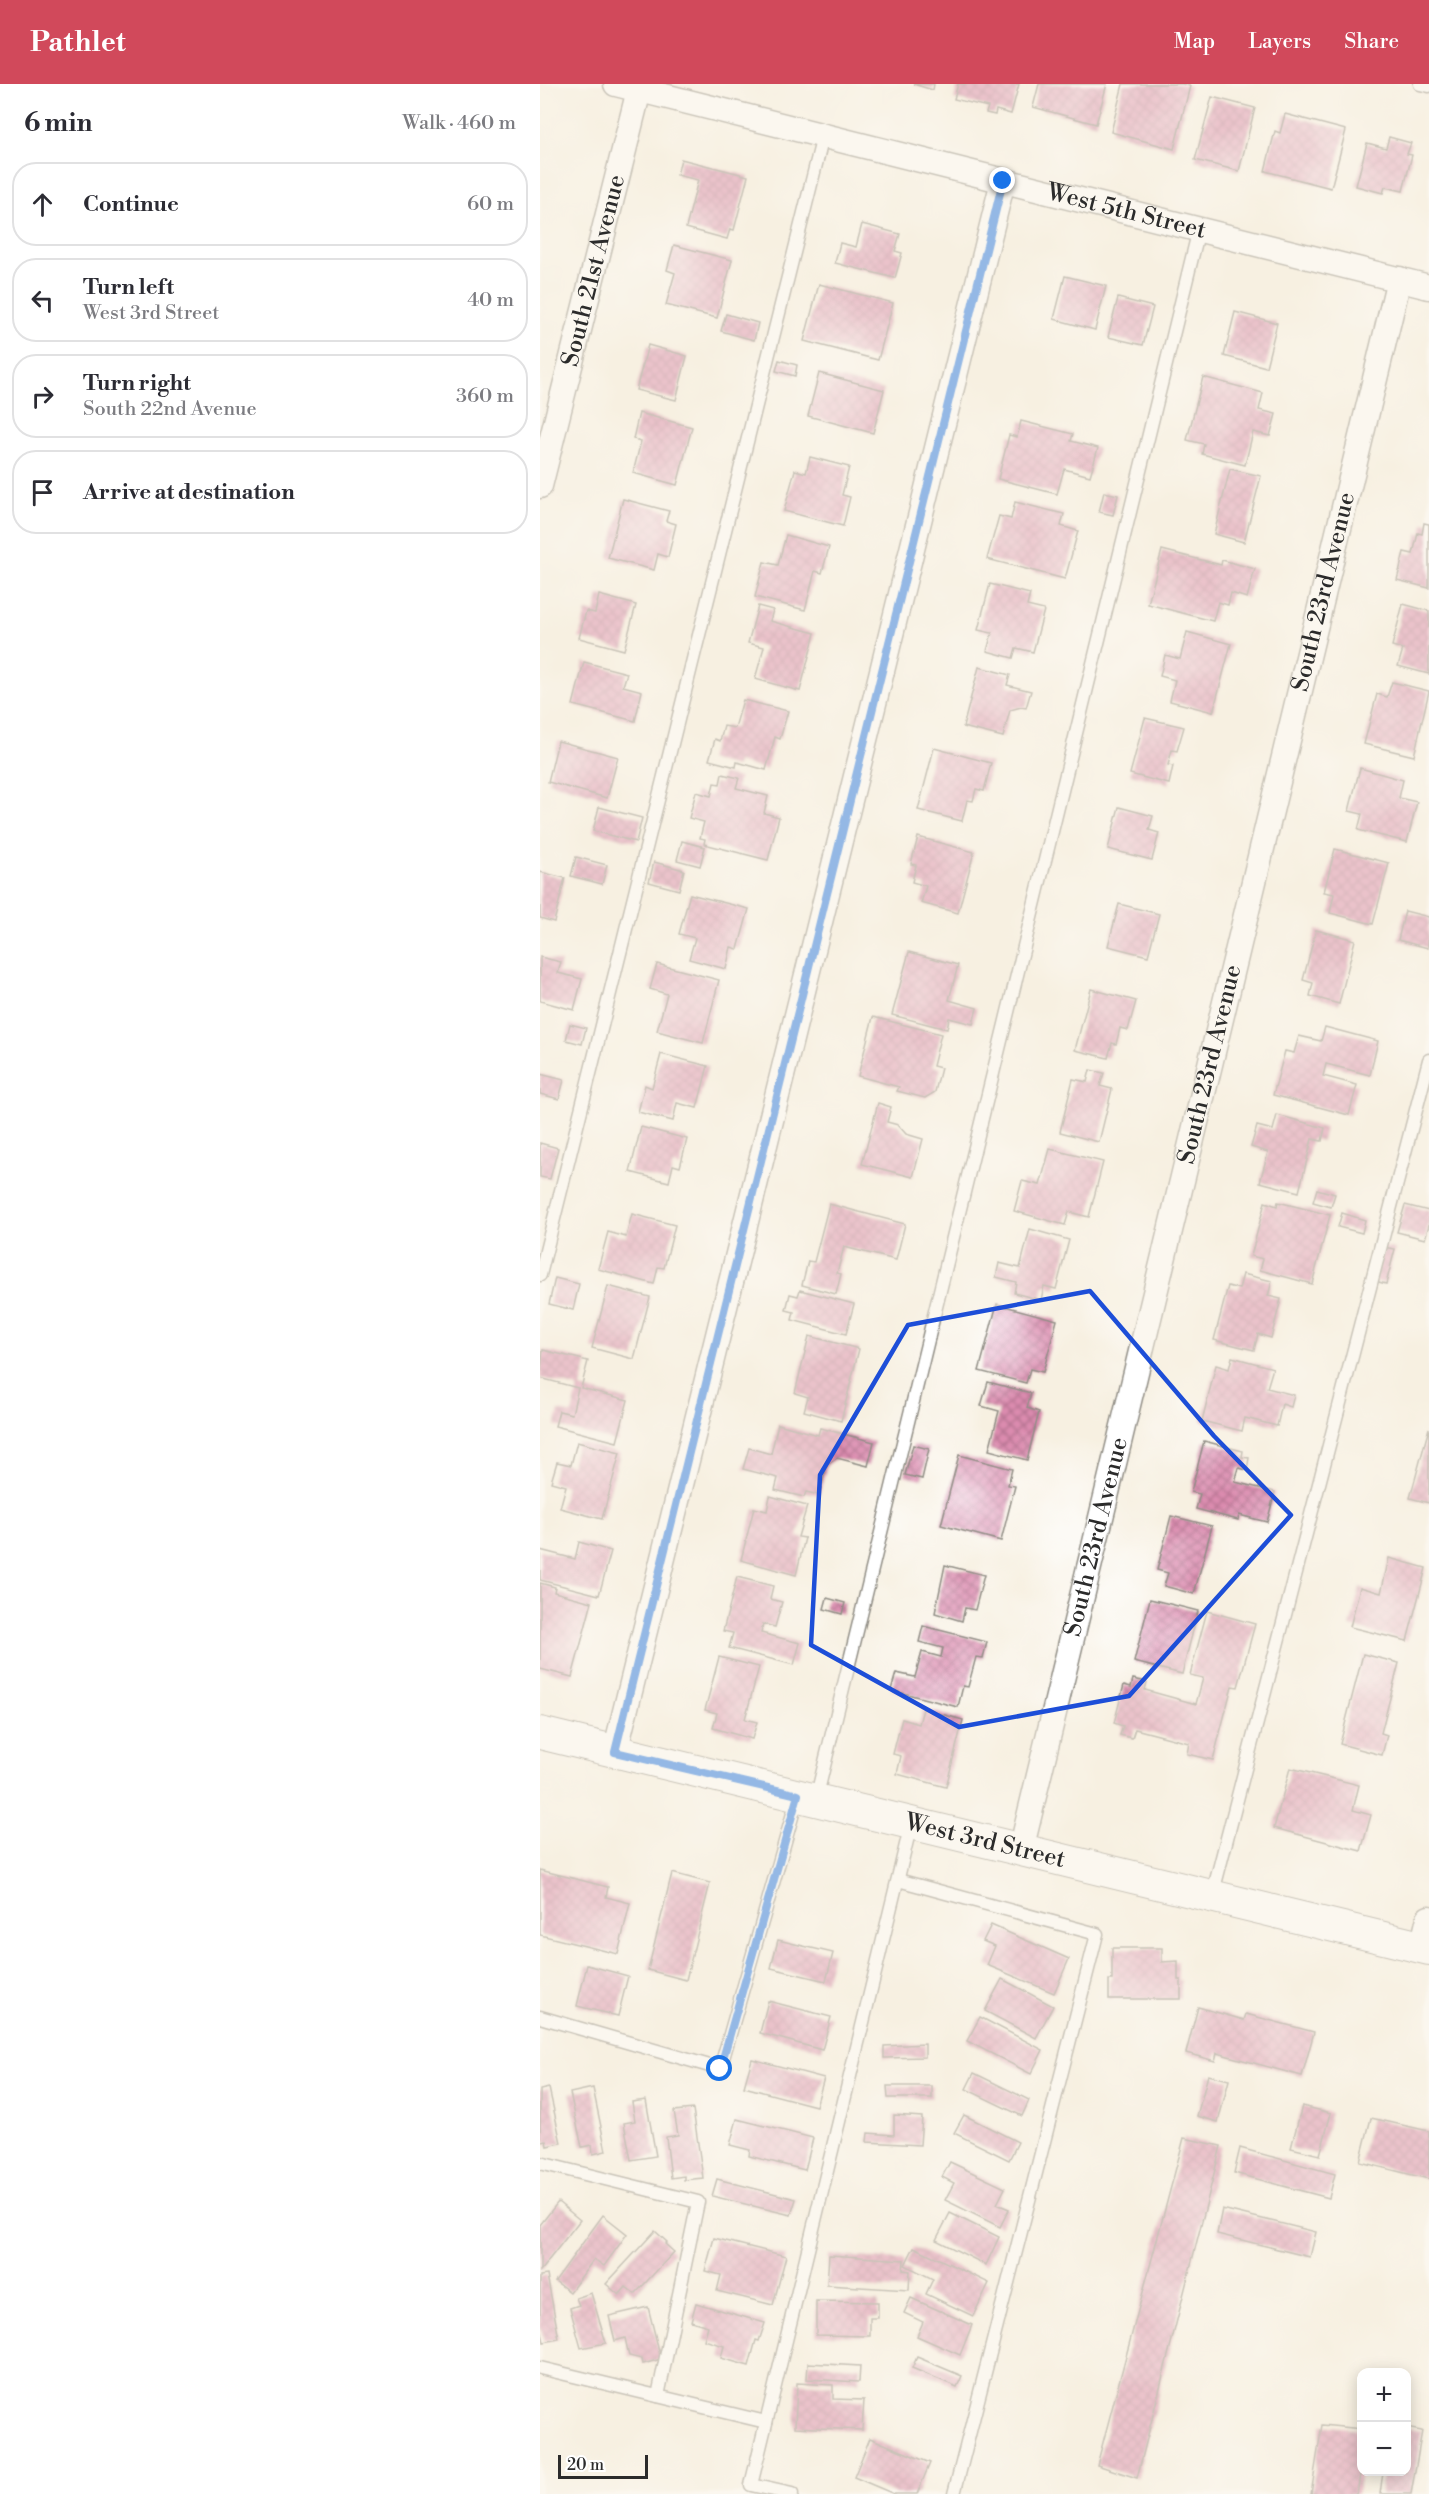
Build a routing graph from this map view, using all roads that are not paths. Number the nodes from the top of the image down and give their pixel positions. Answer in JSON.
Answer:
{"nodes":[{"id":1,"x":1420,"y":84,"type":"edge"},
{"id":2,"x":1429,"y":86,"type":"edge"},
{"id":3,"x":627,"y":87,"type":"edge"},
{"id":4,"x":823,"y":136,"type":"junction"},
{"id":5,"x":1003,"y":181,"type":"junction"},
{"id":6,"x":1199,"y":229,"type":"junction"},
{"id":7,"x":1399,"y":279,"type":"junction"},
{"id":8,"x":1429,"y":287,"type":"edge"},
{"id":9,"x":540,"y":486,"type":"edge"},
{"id":10,"x":1429,"y":1060,"type":"edge"},
{"id":11,"x":540,"y":1275,"type":"edge"},
{"id":12,"x":540,"y":1733,"type":"edge"},
{"id":13,"x":615,"y":1752,"type":"junction"},
{"id":14,"x":807,"y":1797,"type":"junction"},
{"id":15,"x":912,"y":1823,"type":"junction"},
{"id":16,"x":1021,"y":1850,"type":"junction"},
{"id":17,"x":898,"y":1880,"type":"junction"},
{"id":18,"x":1212,"y":1898,"type":"junction"},
{"id":19,"x":1427,"y":1938,"type":"edge"},
{"id":20,"x":540,"y":2017,"type":"edge"},
{"id":21,"x":540,"y":2163,"type":"edge"},
{"id":22,"x":540,"y":2367,"type":"edge"},
{"id":23,"x":658,"y":2396,"type":"junction"},
{"id":24,"x":766,"y":2422,"type":"junction"},
{"id":25,"x":792,"y":2494,"type":"edge"},
{"id":26,"x":954,"y":2494,"type":"edge"}],
"edges":[{"from":1,"to":2,"type":"lane"},
{"from":3,"to":4,"type":"street","name":"West 5th Street"},
{"from":3,"to":9,"type":"street","name":"South 21st Avenue"},
{"from":4,"to":5,"type":"street","name":"West 5th Street"},
{"from":4,"to":11,"type":"lane"},
{"from":5,"to":6,"type":"street","name":"West 5th Street"},
{"from":5,"to":13,"type":"street"},
{"from":6,"to":7,"type":"street","name":"West 5th Street"},
{"from":6,"to":14,"type":"lane"},
{"from":7,"to":8,"type":"street","name":"West 5th Street"},
{"from":7,"to":16,"type":"street","name":"South 23rd Avenue"},
{"from":10,"to":18,"type":"lane"},
{"from":12,"to":13,"type":"street","name":"West 3rd Street"},
{"from":13,"to":14,"type":"street","name":"West 3rd Street"},
{"from":14,"to":15,"type":"street","name":"West 3rd Street"},
{"from":14,"to":20,"type":"lane"},
{"from":15,"to":16,"type":"street","name":"West 3rd Street"},
{"from":15,"to":17,"type":"lane"},
{"from":16,"to":18,"type":"street","name":"West 3rd Street"},
{"from":17,"to":24,"type":"lane"},
{"from":17,"to":26,"type":"lane"},
{"from":18,"to":19,"type":"street","name":"West 3rd Street"},
{"from":21,"to":23,"type":"lane"},
{"from":22,"to":23,"type":"lane"},
{"from":23,"to":24,"type":"lane"},
{"from":24,"to":25,"type":"lane"}]}
